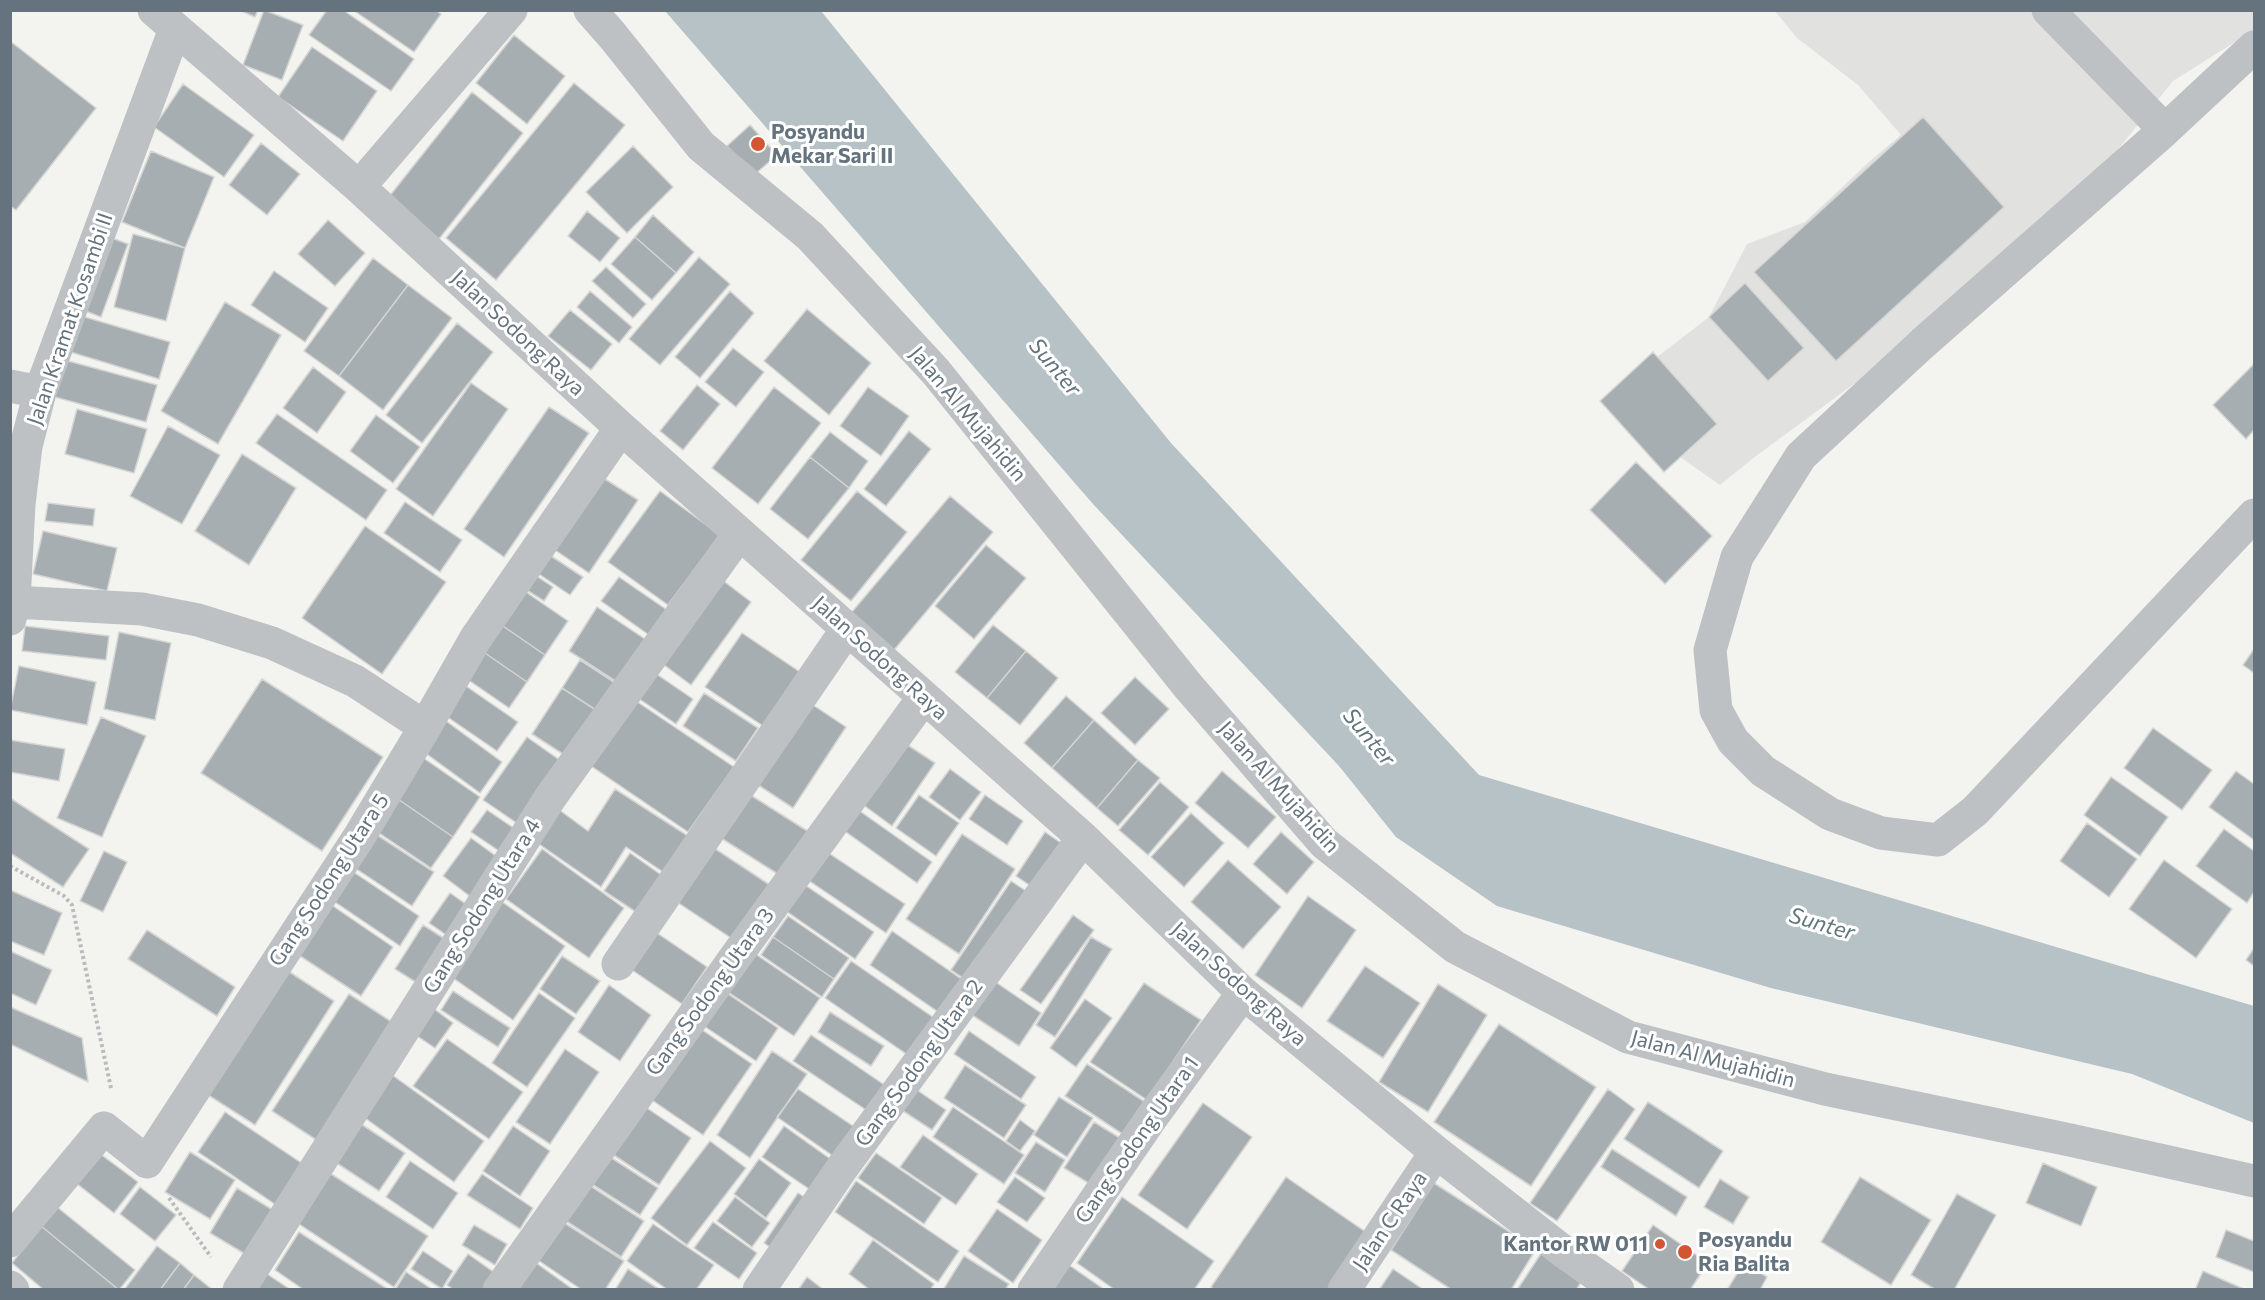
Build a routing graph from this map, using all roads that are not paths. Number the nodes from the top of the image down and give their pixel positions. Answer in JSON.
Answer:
{"nodes":[{"id":1,"x":511,"y":10,"type":"edge"},
{"id":2,"x":590,"y":10,"type":"edge"},
{"id":3,"x":2048,"y":10,"type":"edge"},
{"id":4,"x":165,"y":20,"type":"edge"},
{"id":5,"x":2254,"y":47,"type":"edge"},
{"id":6,"x":2165,"y":130,"type":"junction"},
{"id":7,"x":359,"y":187,"type":"junction"},
{"id":8,"x":25,"y":389,"type":"edge"},
{"id":9,"x":621,"y":428,"type":"junction"},
{"id":10,"x":2254,"y":515,"type":"edge"},
{"id":11,"x":740,"y":534,"type":"junction"},
{"id":12,"x":12,"y":611,"type":"edge"},
{"id":13,"x":847,"y":629,"type":"junction"},
{"id":14,"x":924,"y":697,"type":"junction"},
{"id":15,"x":425,"y":727,"type":"junction"},
{"id":16,"x":1083,"y":838,"type":"junction"},
{"id":17,"x":618,"y":964,"type":"dead end"},
{"id":18,"x":1243,"y":993,"type":"junction"},
{"id":19,"x":1436,"y":1152,"type":"junction"},
{"id":20,"x":2254,"y":1181,"type":"edge"},
{"id":21,"x":10,"y":1241,"type":"edge"},
{"id":22,"x":240,"y":1290,"type":"edge"},
{"id":23,"x":499,"y":1290,"type":"edge"},
{"id":24,"x":759,"y":1290,"type":"edge"},
{"id":25,"x":1034,"y":1290,"type":"edge"},
{"id":26,"x":1344,"y":1290,"type":"edge"},
{"id":27,"x":1618,"y":1290,"type":"edge"}],
"edges":[{"from":1,"to":7,"type":"street"},
{"from":2,"to":20,"type":"street","name":"Jalan Al Mujahidin"},
{"from":3,"to":6,"type":"street"},
{"from":4,"to":7,"type":"street","name":"Jalan Sodong Raya"},
{"from":4,"to":8,"type":"street","name":"Jalan Kramat Kosambi II"},
{"from":5,"to":6,"type":"street"},
{"from":6,"to":10,"type":"street"},
{"from":7,"to":9,"type":"street","name":"Jalan Sodong Raya"},
{"from":8,"to":12,"type":"street","name":"Jalan Kramat Kosambi II"},
{"from":9,"to":11,"type":"street","name":"Jalan Sodong Raya"},
{"from":9,"to":15,"type":"street","name":"Gang Sodong Utara 5"},
{"from":11,"to":13,"type":"street","name":"Jalan Sodong Raya"},
{"from":11,"to":22,"type":"street","name":"Gang Sodong Utara 4"},
{"from":12,"to":15,"type":"street"},
{"from":13,"to":14,"type":"street","name":"Jalan Sodong Raya"},
{"from":13,"to":17,"type":"street"},
{"from":14,"to":16,"type":"street","name":"Jalan Sodong Raya"},
{"from":14,"to":23,"type":"street","name":"Gang Sodong Utara 3"},
{"from":15,"to":21,"type":"street","name":"Gang Sodong Utara 5"},
{"from":16,"to":18,"type":"street","name":"Jalan Sodong Raya"},
{"from":16,"to":24,"type":"street","name":"Gang Sodong Utara 2"},
{"from":18,"to":19,"type":"street","name":"Jalan Sodong Raya"},
{"from":18,"to":25,"type":"street","name":"Gang Sodong Utara 1"},
{"from":19,"to":26,"type":"street","name":"Jalan C Raya"},
{"from":19,"to":27,"type":"street","name":"Jalan Sodong Raya"}]}
